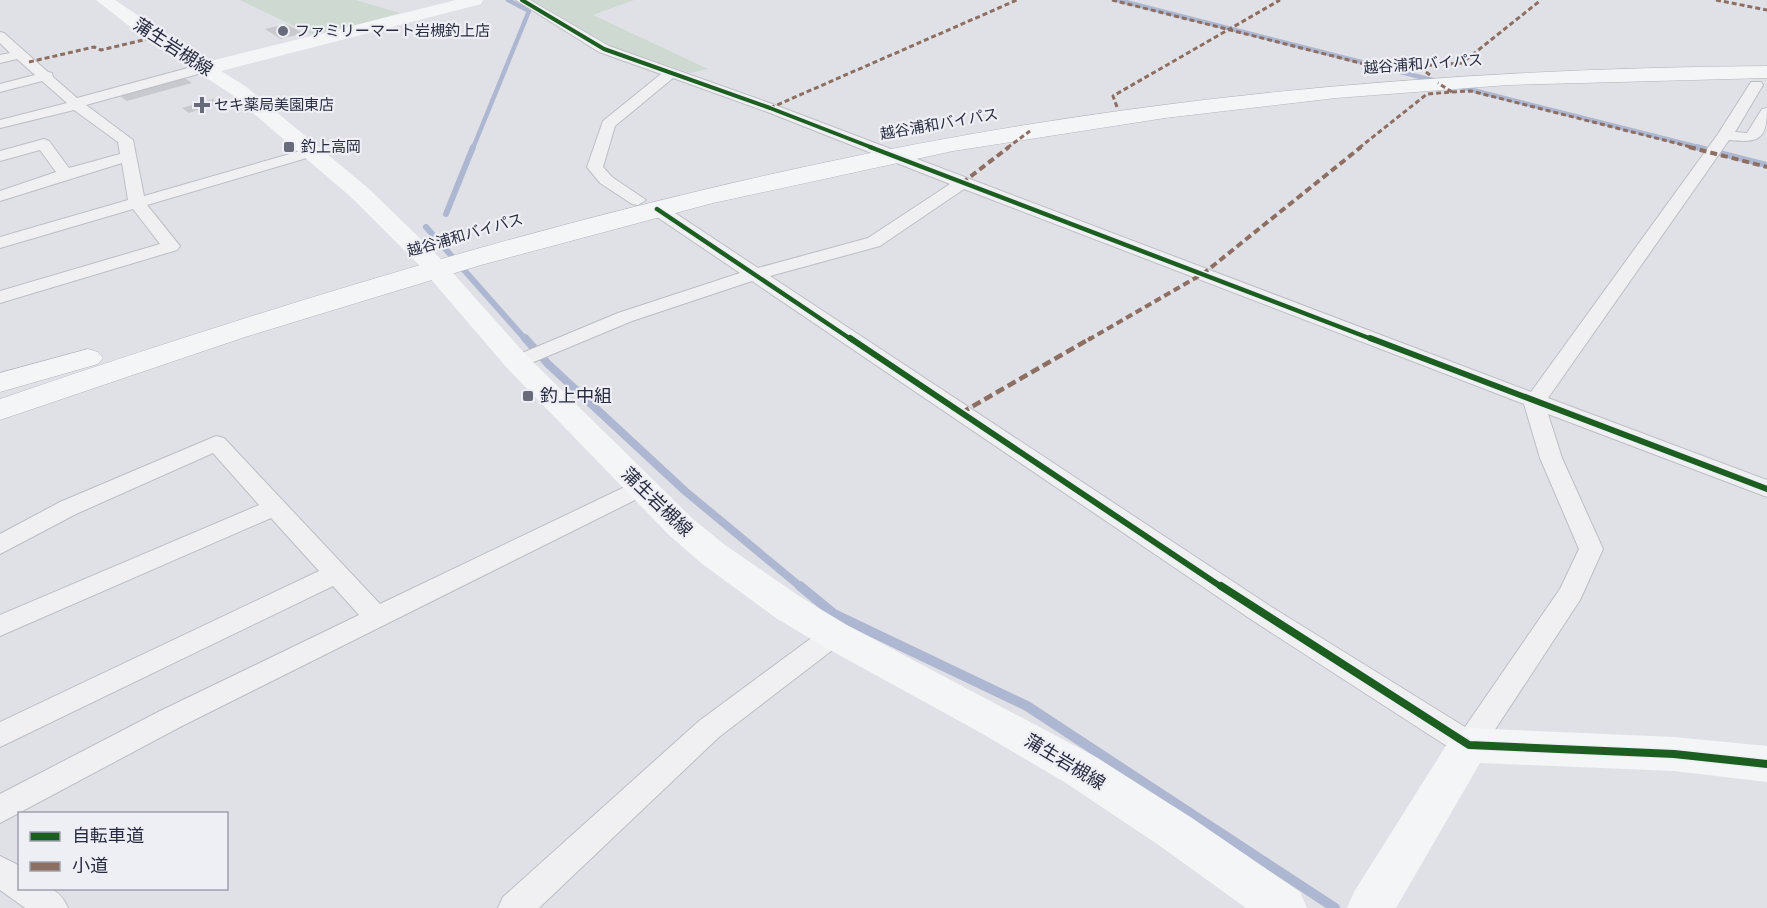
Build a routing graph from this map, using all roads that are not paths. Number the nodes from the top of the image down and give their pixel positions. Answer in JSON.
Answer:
{"nodes":[{"id":1,"x":104,"y":0,"type":"edge"},
{"id":2,"x":475,"y":0,"type":"edge"},
{"id":3,"x":522,"y":0,"type":"edge"},
{"id":4,"x":0,"y":36,"type":"edge"},
{"id":5,"x":20,"y":55,"type":"junction"},
{"id":6,"x":0,"y":59,"type":"edge"},
{"id":7,"x":1767,"y":64,"type":"edge"},
{"id":8,"x":204,"y":68,"type":"junction"},
{"id":9,"x":672,"y":72,"type":"junction"},
{"id":10,"x":47,"y":76,"type":"junction"},
{"id":11,"x":1762,"y":79,"type":"edge"},
{"id":12,"x":0,"y":88,"type":"edge"},
{"id":13,"x":76,"y":104,"type":"junction"},
{"id":14,"x":1767,"y":112,"type":"edge"},
{"id":15,"x":0,"y":124,"type":"edge"},
{"id":16,"x":1725,"y":135,"type":"junction"},
{"id":17,"x":312,"y":152,"type":"junction"},
{"id":18,"x":884,"y":152,"type":"junction"},
{"id":19,"x":0,"y":156,"type":"edge"},
{"id":20,"x":128,"y":157,"type":"junction"},
{"id":21,"x":65,"y":174,"type":"junction"},
{"id":22,"x":962,"y":183,"type":"junction"},
{"id":23,"x":0,"y":196,"type":"edge"},
{"id":24,"x":137,"y":202,"type":"junction"},
{"id":25,"x":647,"y":205,"type":"junction"},
{"id":26,"x":0,"y":243,"type":"edge"},
{"id":27,"x":431,"y":264,"type":"junction"},
{"id":28,"x":752,"y":275,"type":"junction"},
{"id":29,"x":0,"y":297,"type":"edge"},
{"id":30,"x":517,"y":362,"type":"junction"},
{"id":31,"x":0,"y":383,"type":"edge"},
{"id":32,"x":1533,"y":402,"type":"junction"},
{"id":33,"x":0,"y":410,"type":"edge"},
{"id":34,"x":641,"y":488,"type":"junction"},
{"id":35,"x":1767,"y":489,"type":"edge"},
{"id":36,"x":275,"y":507,"type":"junction"},
{"id":37,"x":0,"y":545,"type":"edge"},
{"id":38,"x":337,"y":573,"type":"junction"},
{"id":39,"x":378,"y":619,"type":"junction"},
{"id":40,"x":0,"y":626,"type":"edge"},
{"id":41,"x":834,"y":635,"type":"junction"},
{"id":42,"x":0,"y":735,"type":"edge"},
{"id":43,"x":1469,"y":746,"type":"junction"},
{"id":44,"x":1767,"y":764,"type":"edge"},
{"id":45,"x":0,"y":809,"type":"edge"},
{"id":46,"x":0,"y":871,"type":"edge"},
{"id":47,"x":18,"y":884,"type":"edge"},
{"id":48,"x":27,"y":890,"type":"edge"},
{"id":49,"x":51,"y":908,"type":"edge"},
{"id":50,"x":515,"y":908,"type":"edge"},
{"id":51,"x":1284,"y":908,"type":"edge"},
{"id":52,"x":1370,"y":908,"type":"edge"}],
"edges":[{"from":1,"to":8,"type":"main road","name":"蒲生岩槻線"},
{"from":2,"to":8,"type":"main road"},
{"from":3,"to":9,"type":"street"},
{"from":4,"to":5,"type":"street"},
{"from":5,"to":6,"type":"street"},
{"from":5,"to":10,"type":"street"},
{"from":7,"to":18,"type":"highway","name":"越谷浦和バイパス"},
{"from":8,"to":13,"type":"street"},
{"from":8,"to":17,"type":"main road","name":"蒲生岩槻線"},
{"from":9,"to":18,"type":"street"},
{"from":9,"to":25,"type":"street"},
{"from":10,"to":12,"type":"street"},
{"from":10,"to":13,"type":"street"},
{"from":11,"to":16,"type":"street"},
{"from":11,"to":18,"type":"highway","name":"越谷浦和バイパス"},
{"from":13,"to":15,"type":"street"},
{"from":13,"to":20,"type":"street"},
{"from":14,"to":16,"type":"street"},
{"from":16,"to":32,"type":"street"},
{"from":17,"to":24,"type":"street"},
{"from":17,"to":27,"type":"main road","name":"蒲生岩槻線"},
{"from":18,"to":22,"type":"street"},
{"from":18,"to":25,"type":"highway","name":"越谷浦和バイパス"},
{"from":19,"to":21,"type":"street"},
{"from":20,"to":21,"type":"street"},
{"from":20,"to":24,"type":"street"},
{"from":21,"to":23,"type":"street"},
{"from":22,"to":28,"type":"street"},
{"from":22,"to":32,"type":"street"},
{"from":24,"to":26,"type":"street"},
{"from":24,"to":29,"type":"street"},
{"from":25,"to":27,"type":"highway","name":"越谷浦和バイパス"},
{"from":25,"to":28,"type":"street"},
{"from":27,"to":30,"type":"main road","name":"蒲生岩槻線"},
{"from":27,"to":31,"type":"highway","name":"越谷浦和バイパス"},
{"from":27,"to":33,"type":"highway","name":"越谷浦和バイパス"},
{"from":28,"to":30,"type":"street"},
{"from":28,"to":43,"type":"street"},
{"from":30,"to":34,"type":"main road","name":"蒲生岩槻線"},
{"from":32,"to":35,"type":"street"},
{"from":32,"to":43,"type":"street"},
{"from":34,"to":39,"type":"street"},
{"from":34,"to":41,"type":"main road","name":"蒲生岩槻線"},
{"from":36,"to":37,"type":"street"},
{"from":36,"to":38,"type":"street"},
{"from":36,"to":40,"type":"street"},
{"from":38,"to":39,"type":"street"},
{"from":38,"to":42,"type":"street"},
{"from":39,"to":45,"type":"street"},
{"from":41,"to":50,"type":"street"},
{"from":41,"to":51,"type":"main road","name":"蒲生岩槻線"},
{"from":43,"to":44,"type":"main road"},
{"from":43,"to":52,"type":"main road"},
{"from":46,"to":47,"type":"street"},
{"from":48,"to":49,"type":"street"}]}
